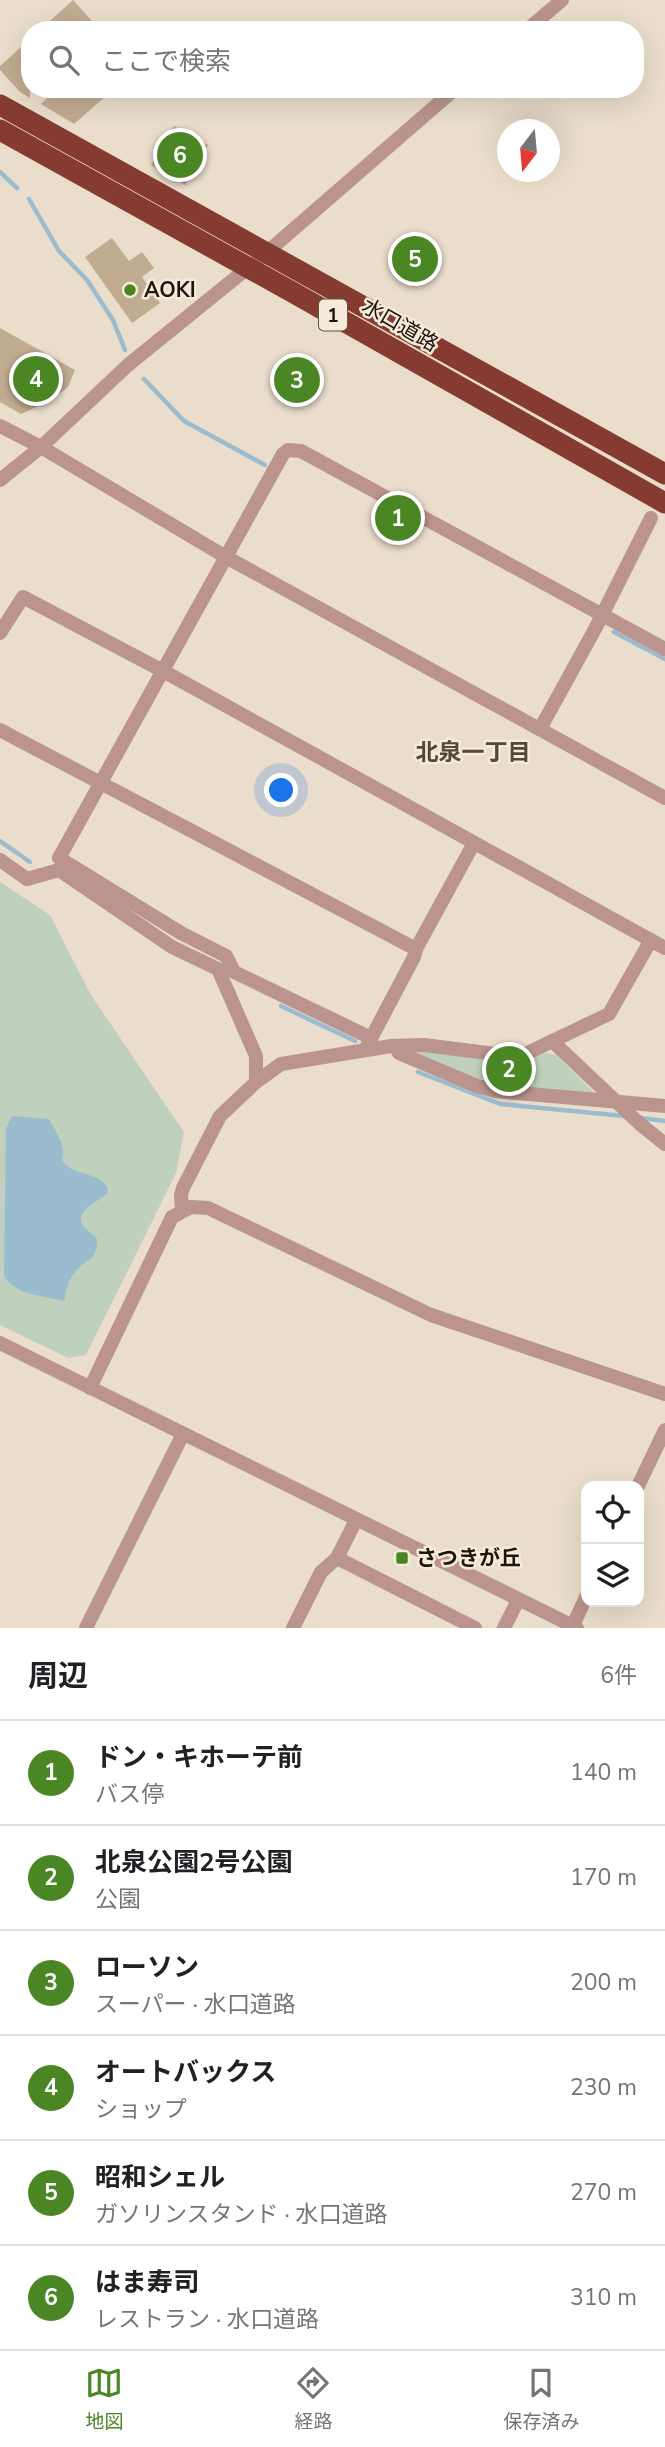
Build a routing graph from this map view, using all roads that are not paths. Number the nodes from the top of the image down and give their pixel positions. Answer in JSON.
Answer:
{"nodes":[{"id":1,"x":562,"y":0,"type":"edge"},
{"id":2,"x":538,"y":21,"type":"edge"},
{"id":3,"x":445,"y":98,"type":"edge"},
{"id":4,"x":0,"y":106,"type":"edge"},
{"id":5,"x":0,"y":130,"type":"edge"},
{"id":6,"x":265,"y":254,"type":"junction"},
{"id":7,"x":248,"y":268,"type":"junction"},
{"id":8,"x":0,"y":426,"type":"edge"},
{"id":9,"x":41,"y":447,"type":"junction"},
{"id":10,"x":662,"y":469,"type":"edge"},
{"id":11,"x":0,"y":480,"type":"edge"},
{"id":12,"x":658,"y":511,"type":"edge"},
{"id":13,"x":226,"y":557,"type":"junction"},
{"id":14,"x":602,"y":615,"type":"junction"},
{"id":15,"x":0,"y":633,"type":"edge"},
{"id":16,"x":665,"y":649,"type":"edge"},
{"id":17,"x":163,"y":671,"type":"junction"},
{"id":18,"x":540,"y":729,"type":"junction"},
{"id":19,"x":0,"y":730,"type":"edge"},
{"id":20,"x":101,"y":784,"type":"junction"},
{"id":21,"x":665,"y":797,"type":"edge"},
{"id":22,"x":474,"y":843,"type":"junction"},
{"id":23,"x":0,"y":860,"type":"edge"},
{"id":24,"x":651,"y":940,"type":"junction"},
{"id":25,"x":665,"y":948,"type":"edge"},
{"id":26,"x":416,"y":949,"type":"junction"},
{"id":27,"x":213,"y":958,"type":"junction"},
{"id":28,"x":552,"y":1041,"type":"junction"},
{"id":29,"x":368,"y":1044,"type":"junction"},
{"id":30,"x":395,"y":1046,"type":"junction"},
{"id":31,"x":256,"y":1082,"type":"junction"},
{"id":32,"x":620,"y":1105,"type":"junction"},
{"id":33,"x":665,"y":1106,"type":"edge"},
{"id":34,"x":665,"y":1144,"type":"edge"},
{"id":35,"x":182,"y":1210,"type":"junction"},
{"id":36,"x":0,"y":1343,"type":"edge"},
{"id":37,"x":90,"y":1388,"type":"junction"},
{"id":38,"x":665,"y":1394,"type":"edge"},
{"id":39,"x":665,"y":1430,"type":"edge"},
{"id":40,"x":183,"y":1434,"type":"junction"},
{"id":41,"x":640,"y":1481,"type":"edge"},
{"id":42,"x":356,"y":1520,"type":"junction"},
{"id":43,"x":337,"y":1558,"type":"junction"},
{"id":44,"x":518,"y":1600,"type":"junction"},
{"id":45,"x":582,"y":1607,"type":"edge"},
{"id":46,"x":574,"y":1627,"type":"edge"},
{"id":47,"x":86,"y":1628,"type":"edge"},
{"id":48,"x":293,"y":1628,"type":"edge"},
{"id":49,"x":475,"y":1628,"type":"edge"},
{"id":50,"x":504,"y":1628,"type":"edge"}],
"edges":[{"from":1,"to":2,"type":"street"},
{"from":3,"to":6,"type":"street"},
{"from":4,"to":6,"type":"highway","name":"水口道路","number":"1"},
{"from":5,"to":7,"type":"highway","name":"水口道路","number":"1"},
{"from":6,"to":7,"type":"street"},
{"from":6,"to":10,"type":"highway","name":"水口道路","number":"1"},
{"from":7,"to":9,"type":"street"},
{"from":7,"to":12,"type":"highway","name":"水口道路","number":"1"},
{"from":8,"to":9,"type":"street"},
{"from":9,"to":11,"type":"street"},
{"from":9,"to":13,"type":"street"},
{"from":12,"to":14,"type":"street"},
{"from":13,"to":14,"type":"street"},
{"from":13,"to":17,"type":"street"},
{"from":13,"to":18,"type":"street"},
{"from":14,"to":16,"type":"street"},
{"from":14,"to":18,"type":"street"},
{"from":15,"to":17,"type":"street"},
{"from":17,"to":20,"type":"street"},
{"from":17,"to":22,"type":"street"},
{"from":18,"to":21,"type":"street"},
{"from":19,"to":20,"type":"street"},
{"from":20,"to":26,"type":"street"},
{"from":20,"to":27,"type":"street"},
{"from":22,"to":24,"type":"street"},
{"from":22,"to":26,"type":"street"},
{"from":23,"to":27,"type":"street"},
{"from":24,"to":25,"type":"street"},
{"from":24,"to":28,"type":"street"},
{"from":26,"to":29,"type":"street"},
{"from":27,"to":29,"type":"street"},
{"from":27,"to":31,"type":"street"},
{"from":28,"to":30,"type":"street"},
{"from":28,"to":32,"type":"street"},
{"from":29,"to":30,"type":"street"},
{"from":29,"to":31,"type":"street"},
{"from":30,"to":32,"type":"street"},
{"from":31,"to":35,"type":"street"},
{"from":32,"to":33,"type":"street"},
{"from":32,"to":34,"type":"street"},
{"from":35,"to":37,"type":"street"},
{"from":35,"to":38,"type":"street"},
{"from":36,"to":37,"type":"street"},
{"from":37,"to":40,"type":"street"},
{"from":39,"to":41,"type":"street"},
{"from":40,"to":42,"type":"street"},
{"from":40,"to":47,"type":"street"},
{"from":42,"to":43,"type":"street"},
{"from":42,"to":44,"type":"street"},
{"from":43,"to":48,"type":"street"},
{"from":43,"to":49,"type":"street"},
{"from":44,"to":46,"type":"street"},
{"from":44,"to":50,"type":"street"},
{"from":45,"to":46,"type":"street"}]}
